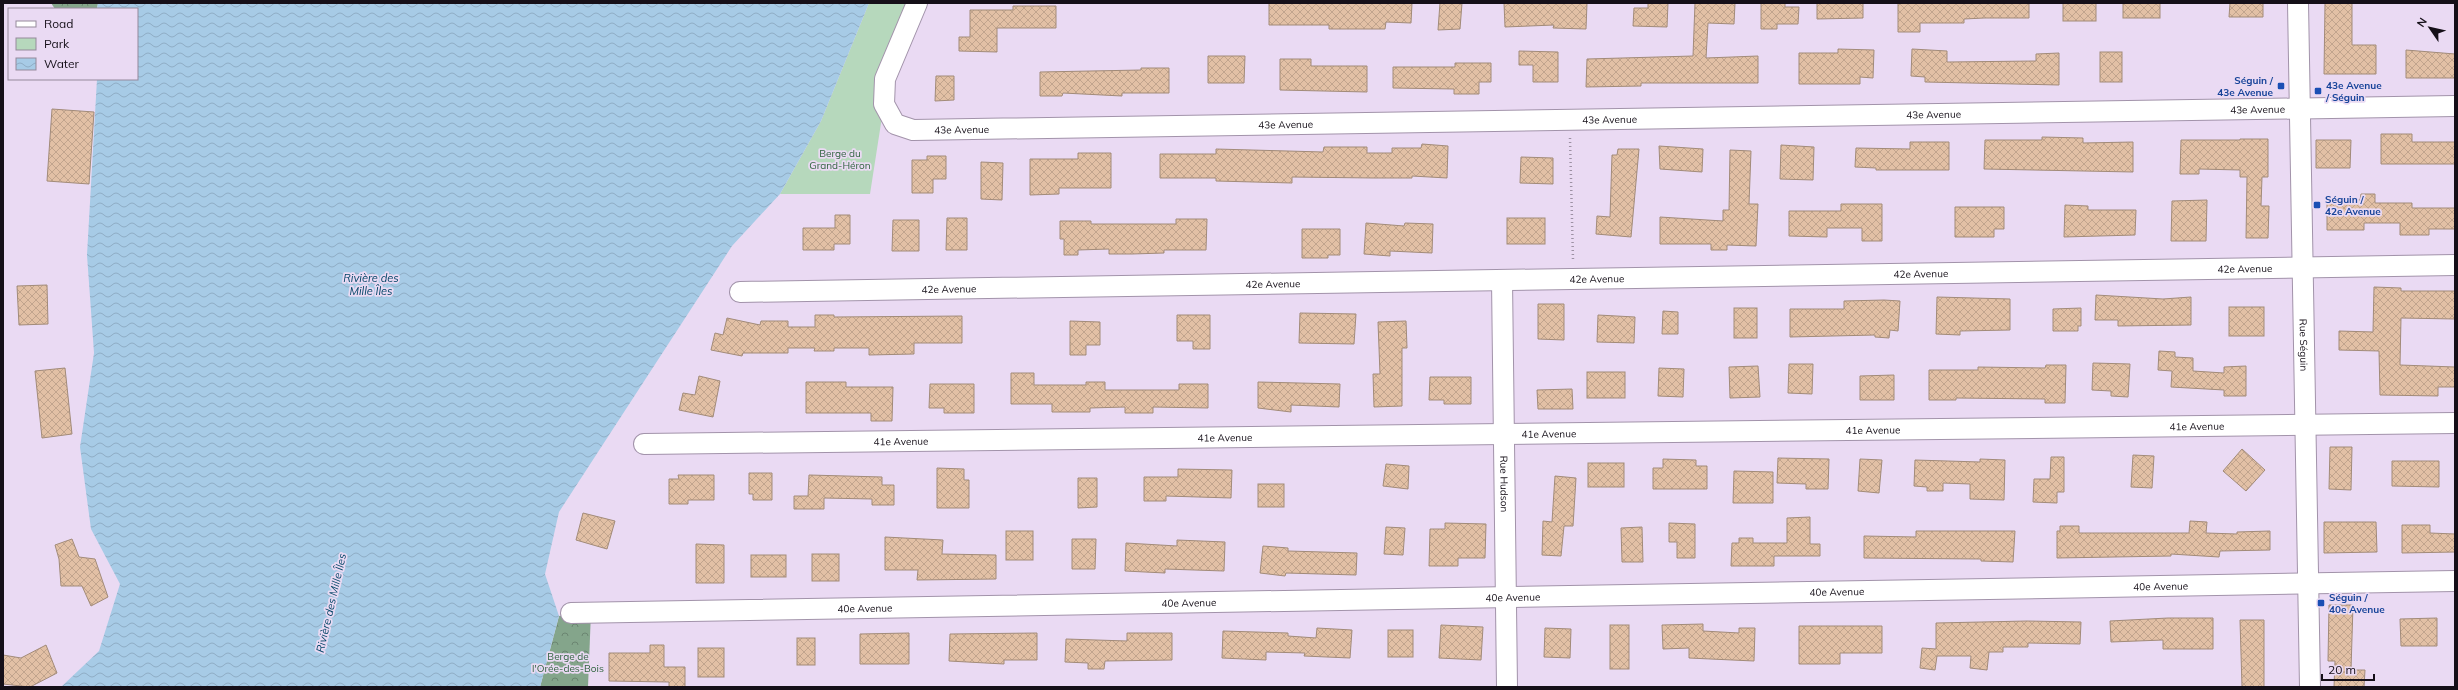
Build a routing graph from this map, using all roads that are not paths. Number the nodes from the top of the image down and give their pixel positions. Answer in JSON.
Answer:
{"nodes":[{"id":1,"x":917,"y":3,"type":"edge"},
{"id":2,"x":2298,"y":3,"type":"edge"},
{"id":3,"x":2455,"y":106,"type":"edge"},
{"id":4,"x":2300,"y":107,"type":"junction"},
{"id":5,"x":2455,"y":265,"type":"edge"},
{"id":6,"x":2303,"y":268,"type":"junction"},
{"id":7,"x":1502,"y":280,"type":"junction"},
{"id":8,"x":740,"y":292,"type":"dead end"},
{"id":9,"x":2455,"y":423,"type":"edge"},
{"id":10,"x":2306,"y":424,"type":"junction"},
{"id":11,"x":1504,"y":434,"type":"junction"},
{"id":12,"x":644,"y":444,"type":"dead end"},
{"id":13,"x":2455,"y":581,"type":"edge"},
{"id":14,"x":2308,"y":583,"type":"junction"},
{"id":15,"x":1506,"y":597,"type":"junction"},
{"id":16,"x":571,"y":613,"type":"dead end"},
{"id":17,"x":1507,"y":687,"type":"edge"},
{"id":18,"x":2310,"y":687,"type":"edge"}],
"edges":[{"from":1,"to":4,"type":"street","name":"43e Avenue"},
{"from":2,"to":4,"type":"street","name":"Rue Séguin"},
{"from":3,"to":4,"type":"street","name":"43e Avenue"},
{"from":4,"to":6,"type":"street","name":"Rue Séguin"},
{"from":5,"to":6,"type":"street","name":"42e Avenue"},
{"from":6,"to":7,"type":"street","name":"42e Avenue"},
{"from":6,"to":10,"type":"street","name":"Rue Séguin"},
{"from":7,"to":8,"type":"street","name":"42e Avenue"},
{"from":7,"to":11,"type":"street","name":"Rue Hudson"},
{"from":9,"to":10,"type":"street","name":"41e Avenue"},
{"from":10,"to":11,"type":"street","name":"41e Avenue"},
{"from":10,"to":14,"type":"street","name":"Rue Séguin"},
{"from":11,"to":12,"type":"street","name":"41e Avenue"},
{"from":11,"to":15,"type":"street","name":"Rue Hudson"},
{"from":13,"to":14,"type":"street","name":"40e Avenue"},
{"from":14,"to":15,"type":"street","name":"40e Avenue"},
{"from":14,"to":18,"type":"street","name":"Rue Séguin"},
{"from":15,"to":16,"type":"street","name":"40e Avenue"},
{"from":15,"to":17,"type":"street","name":"Rue Hudson"}]}
